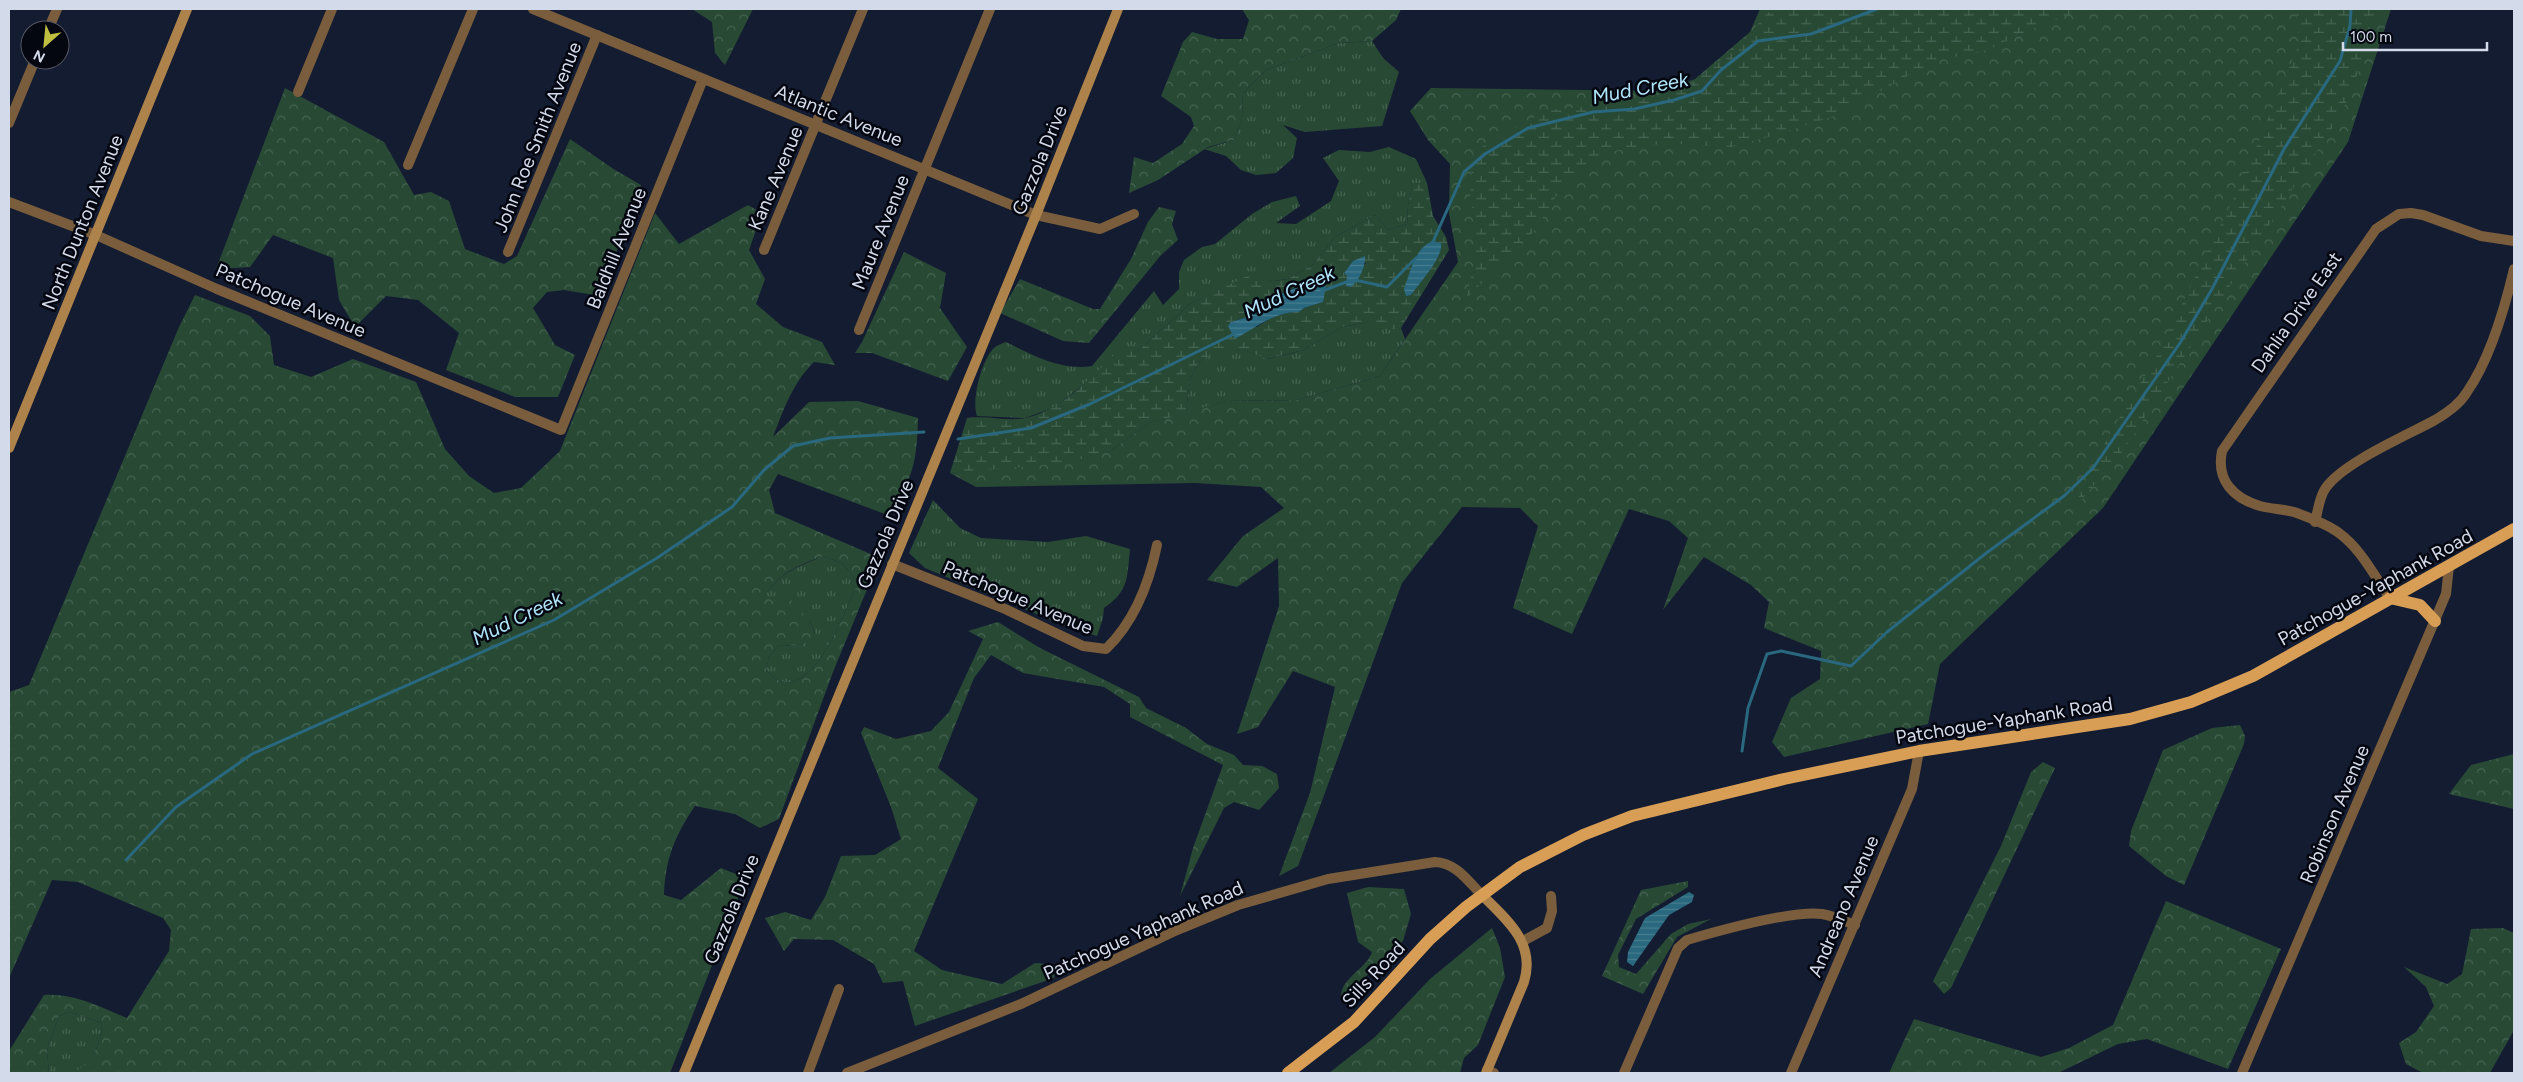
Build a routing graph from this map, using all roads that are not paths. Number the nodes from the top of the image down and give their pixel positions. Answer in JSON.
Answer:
{"nodes":[{"id":1,"x":187,"y":9,"type":"edge"},
{"id":2,"x":332,"y":9,"type":"edge"},
{"id":3,"x":473,"y":9,"type":"edge"},
{"id":4,"x":533,"y":9,"type":"edge"},
{"id":5,"x":863,"y":9,"type":"edge"},
{"id":6,"x":990,"y":9,"type":"edge"},
{"id":7,"x":1118,"y":9,"type":"edge"},
{"id":8,"x":597,"y":35,"type":"junction"},
{"id":9,"x":31,"y":70,"type":"edge"},
{"id":10,"x":704,"y":79,"type":"junction"},
{"id":11,"x":298,"y":92,"type":"dead end"},
{"id":12,"x":9,"y":122,"type":"edge"},
{"id":13,"x":816,"y":124,"type":"junction"},
{"id":14,"x":408,"y":165,"type":"dead end"},
{"id":15,"x":925,"y":169,"type":"junction"},
{"id":16,"x":9,"y":202,"type":"edge"},
{"id":17,"x":1134,"y":214,"type":"dead end"},
{"id":18,"x":1036,"y":215,"type":"junction"},
{"id":19,"x":96,"y":235,"type":"junction"},
{"id":20,"x":2514,"y":241,"type":"edge"},
{"id":21,"x":764,"y":250,"type":"dead end"},
{"id":22,"x":508,"y":252,"type":"dead end"},
{"id":23,"x":2514,"y":269,"type":"edge"},
{"id":24,"x":859,"y":330,"type":"dead end"},
{"id":25,"x":561,"y":430,"type":"joint"},
{"id":26,"x":9,"y":448,"type":"edge"},
{"id":27,"x":2315,"y":522,"type":"junction"},
{"id":28,"x":2514,"y":529,"type":"edge"},
{"id":29,"x":1157,"y":545,"type":"dead end"},
{"id":30,"x":892,"y":564,"type":"junction"},
{"id":31,"x":2449,"y":566,"type":"junction"},
{"id":32,"x":2390,"y":598,"type":"junction"},
{"id":33,"x":2434,"y":621,"type":"junction"},
{"id":34,"x":1919,"y":751,"type":"junction"},
{"id":35,"x":1482,"y":895,"type":"junction"},
{"id":36,"x":1551,"y":896,"type":"dead end"},
{"id":37,"x":1855,"y":925,"type":"junction"},
{"id":38,"x":1523,"y":941,"type":"junction"},
{"id":39,"x":839,"y":989,"type":"dead end"},
{"id":40,"x":1489,"y":1072,"type":"edge"},
{"id":41,"x":684,"y":1073,"type":"edge"},
{"id":42,"x":808,"y":1073,"type":"edge"},
{"id":43,"x":847,"y":1073,"type":"edge"},
{"id":44,"x":1288,"y":1073,"type":"edge"},
{"id":45,"x":1624,"y":1073,"type":"edge"},
{"id":46,"x":1792,"y":1073,"type":"edge"},
{"id":47,"x":2242,"y":1073,"type":"edge"}],
"edges":[{"from":1,"to":19,"type":"street","name":"North Dunton Avenue"},
{"from":2,"to":11,"type":"street"},
{"from":3,"to":14,"type":"street"},
{"from":4,"to":8,"type":"street","name":"Atlantic Avenue"},
{"from":5,"to":13,"type":"street","name":"Kane Avenue"},
{"from":6,"to":15,"type":"street","name":"Maure Avenue"},
{"from":7,"to":18,"type":"street","name":"Gazzola Drive"},
{"from":8,"to":10,"type":"street","name":"Atlantic Avenue"},
{"from":8,"to":22,"type":"street","name":"John Roe Smith Avenue"},
{"from":9,"to":12,"type":"street"},
{"from":10,"to":13,"type":"street","name":"Atlantic Avenue"},
{"from":10,"to":25,"type":"street","name":"Baldhill Avenue"},
{"from":13,"to":15,"type":"street","name":"Atlantic Avenue"},
{"from":13,"to":21,"type":"street","name":"Kane Avenue"},
{"from":15,"to":18,"type":"street","name":"Atlantic Avenue"},
{"from":15,"to":24,"type":"street","name":"Maure Avenue"},
{"from":16,"to":19,"type":"street","name":"Patchogue Avenue"},
{"from":17,"to":18,"type":"street","name":"Atlantic Avenue"},
{"from":18,"to":30,"type":"street","name":"Gazzola Drive"},
{"from":19,"to":25,"type":"street","name":"Patchogue Avenue"},
{"from":19,"to":26,"type":"street","name":"North Dunton Avenue"},
{"from":20,"to":27,"type":"street","name":"Dahlia Drive East"},
{"from":23,"to":27,"type":"street"},
{"from":27,"to":32,"type":"street","name":"Dahlia Drive East"},
{"from":28,"to":31,"type":"main road","name":"Patchogue-Yaphank Road"},
{"from":29,"to":30,"type":"street","name":"Patchogue Avenue"},
{"from":30,"to":41,"type":"street","name":"Gazzola Drive"},
{"from":31,"to":32,"type":"main road","name":"Patchogue-Yaphank Road"},
{"from":31,"to":33,"type":"street","name":"Robinson Avenue"},
{"from":32,"to":33,"type":"main road"},
{"from":32,"to":34,"type":"main road","name":"Patchogue-Yaphank Road"},
{"from":33,"to":47,"type":"street","name":"Robinson Avenue"},
{"from":34,"to":35,"type":"main road","name":"Patchogue-Yaphank Road"},
{"from":34,"to":37,"type":"street","name":"Andreano Avenue"},
{"from":35,"to":38,"type":"street"},
{"from":35,"to":43,"type":"street","name":"Patchogue Yaphank Road"},
{"from":35,"to":44,"type":"main road","name":"Sills Road"},
{"from":36,"to":38,"type":"street"},
{"from":37,"to":45,"type":"street"},
{"from":37,"to":46,"type":"street","name":"Andreano Avenue"},
{"from":38,"to":40,"type":"street"},
{"from":39,"to":42,"type":"street"}]}
